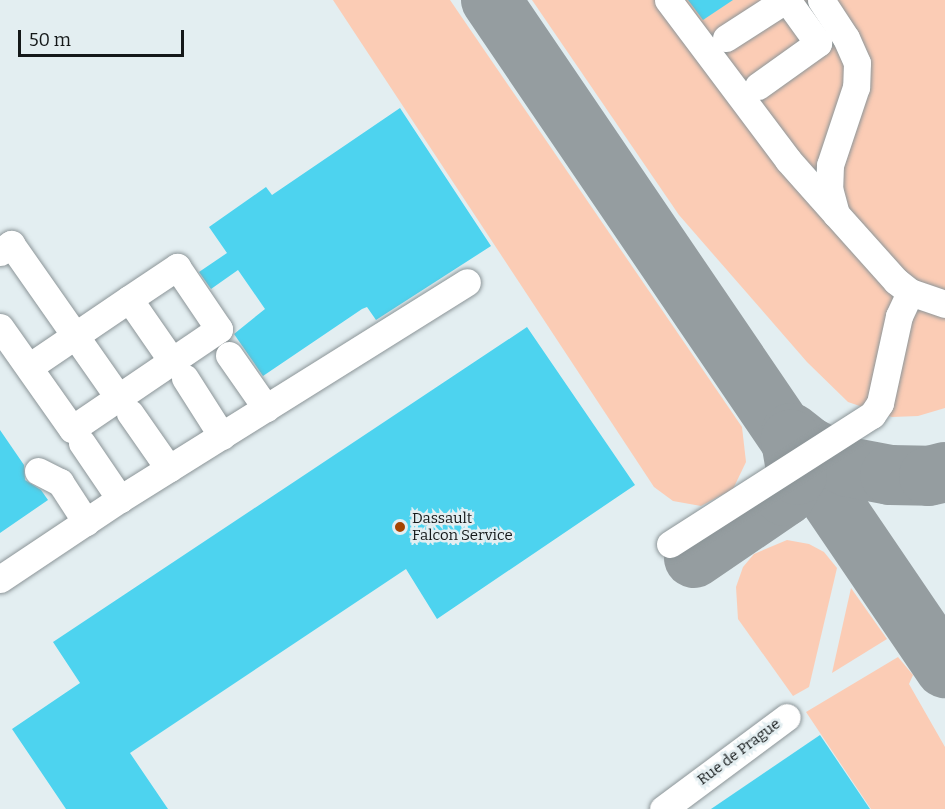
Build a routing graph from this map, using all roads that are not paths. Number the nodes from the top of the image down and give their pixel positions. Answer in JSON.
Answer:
{"nodes":[{"id":1,"x":668,"y":0,"type":"edge"},
{"id":2,"x":786,"y":0,"type":"edge"},
{"id":3,"x":828,"y":3,"type":"edge"},
{"id":4,"x":726,"y":38,"type":"dead end"},
{"id":5,"x":758,"y":86,"type":"dead end"},
{"id":6,"x":836,"y":214,"type":"junction"},
{"id":7,"x":0,"y":252,"type":"edge"},
{"id":8,"x":467,"y":282,"type":"dead end"},
{"id":9,"x":910,"y":292,"type":"junction"},
{"id":10,"x":129,"y":299,"type":"junction"},
{"id":11,"x":945,"y":304,"type":"edge"},
{"id":12,"x":0,"y":327,"type":"edge"},
{"id":13,"x":75,"y":336,"type":"junction"},
{"id":14,"x":229,"y":355,"type":"dead end"},
{"id":15,"x":29,"y":367,"type":"junction"},
{"id":16,"x":178,"y":369,"type":"junction"},
{"id":17,"x":124,"y":405,"type":"junction"},
{"id":18,"x":266,"y":408,"type":"junction"},
{"id":19,"x":222,"y":436,"type":"junction"},
{"id":20,"x":81,"y":443,"type":"dead end"},
{"id":21,"x":169,"y":469,"type":"junction"},
{"id":22,"x":38,"y":471,"type":"dead end"},
{"id":23,"x":120,"y":499,"type":"junction"},
{"id":24,"x":86,"y":522,"type":"junction"},
{"id":25,"x":670,"y":544,"type":"dead end"},
{"id":26,"x":0,"y":579,"type":"edge"},
{"id":27,"x":787,"y":717,"type":"dead end"},
{"id":28,"x":663,"y":809,"type":"edge"}],
"edges":[{"from":1,"to":6,"type":"lane"},
{"from":2,"to":4,"type":"lane"},
{"from":2,"to":5,"type":"lane"},
{"from":3,"to":6,"type":"lane"},
{"from":6,"to":9,"type":"lane"},
{"from":7,"to":13,"type":"lane"},
{"from":8,"to":18,"type":"lane"},
{"from":9,"to":11,"type":"lane"},
{"from":9,"to":25,"type":"lane"},
{"from":10,"to":13,"type":"lane"},
{"from":10,"to":16,"type":"lane"},
{"from":10,"to":16,"type":"lane"},
{"from":12,"to":15,"type":"lane"},
{"from":13,"to":15,"type":"lane"},
{"from":13,"to":17,"type":"lane"},
{"from":14,"to":18,"type":"lane"},
{"from":15,"to":17,"type":"lane"},
{"from":16,"to":17,"type":"lane"},
{"from":16,"to":19,"type":"lane"},
{"from":17,"to":21,"type":"lane"},
{"from":18,"to":19,"type":"lane"},
{"from":19,"to":21,"type":"lane"},
{"from":20,"to":23,"type":"lane"},
{"from":21,"to":23,"type":"lane"},
{"from":22,"to":24,"type":"lane"},
{"from":23,"to":24,"type":"lane"},
{"from":24,"to":26,"type":"lane"},
{"from":27,"to":28,"type":"lane","name":"Rue de Prague"}]}
